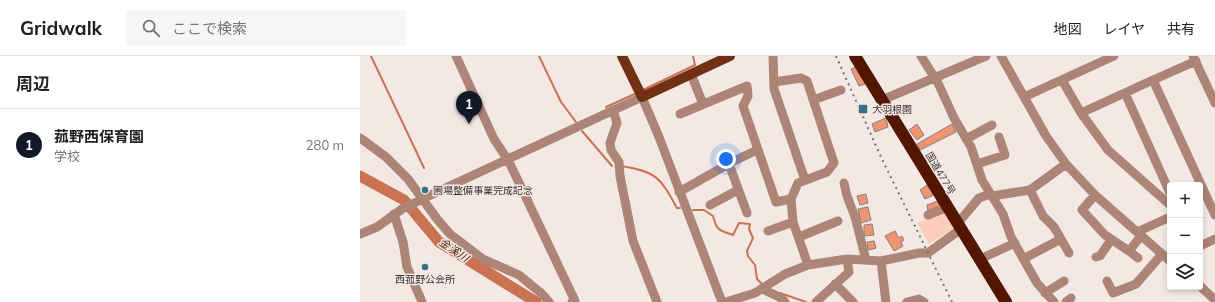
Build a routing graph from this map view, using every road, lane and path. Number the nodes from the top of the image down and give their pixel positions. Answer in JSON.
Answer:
{"nodes":[{"id":1,"x":456,"y":56,"type":"edge"},
{"id":2,"x":622,"y":56,"type":"edge"},
{"id":3,"x":730,"y":56,"type":"edge"},
{"id":4,"x":773,"y":56,"type":"edge"},
{"id":5,"x":855,"y":56,"type":"edge"},
{"id":6,"x":921,"y":56,"type":"edge"},
{"id":7,"x":986,"y":56,"type":"edge"},
{"id":8,"x":1001,"y":56,"type":"edge"},
{"id":9,"x":1110,"y":57,"type":"edge"},
{"id":10,"x":1195,"y":59,"type":"edge"},
{"id":11,"x":712,"y":60,"type":"edge"},
{"id":12,"x":691,"y":74,"type":"junction"},
{"id":13,"x":934,"y":77,"type":"junction"},
{"id":14,"x":1062,"y":80,"type":"junction"},
{"id":15,"x":1153,"y":80,"type":"junction"},
{"id":16,"x":774,"y":82,"type":"junction"},
{"id":17,"x":841,"y":90,"type":"dead end"},
{"id":18,"x":640,"y":93,"type":"junction"},
{"id":19,"x":1125,"y":93,"type":"junction"},
{"id":20,"x":1024,"y":97,"type":"junction"},
{"id":21,"x":813,"y":100,"type":"junction"},
{"id":22,"x":882,"y":100,"type":"junction"},
{"id":23,"x":1215,"y":103,"type":"edge"},
{"id":24,"x":704,"y":104,"type":"junction"},
{"id":25,"x":610,"y":111,"type":"junction"},
{"id":26,"x":680,"y":114,"type":"dead end"},
{"id":27,"x":1081,"y":114,"type":"junction"},
{"id":28,"x":992,"y":125,"type":"dead end"},
{"id":29,"x":999,"y":137,"type":"dead end"},
{"id":30,"x":360,"y":138,"type":"edge"},
{"id":31,"x":966,"y":139,"type":"junction"},
{"id":32,"x":757,"y":150,"type":"junction"},
{"id":33,"x":508,"y":160,"type":"junction"},
{"id":34,"x":729,"y":164,"type":"junction"},
{"id":35,"x":977,"y":164,"type":"junction"},
{"id":36,"x":1066,"y":164,"type":"junction"},
{"id":37,"x":805,"y":180,"type":"junction"},
{"id":38,"x":844,"y":183,"type":"dead end"},
{"id":39,"x":1167,"y":186,"type":"edge"},
{"id":40,"x":738,"y":190,"type":"junction"},
{"id":41,"x":1030,"y":190,"type":"junction"},
{"id":42,"x":679,"y":192,"type":"junction"},
{"id":43,"x":991,"y":195,"type":"junction"},
{"id":44,"x":1095,"y":195,"type":"junction"},
{"id":45,"x":790,"y":199,"type":"junction"},
{"id":46,"x":421,"y":201,"type":"junction"},
{"id":47,"x":1167,"y":202,"type":"edge"},
{"id":48,"x":1204,"y":202,"type":"edge"},
{"id":49,"x":710,"y":205,"type":"dead end"},
{"id":50,"x":948,"y":207,"type":"junction"},
{"id":51,"x":747,"y":213,"type":"dead end"},
{"id":52,"x":395,"y":214,"type":"junction"},
{"id":53,"x":928,"y":215,"type":"dead end"},
{"id":54,"x":1215,"y":215,"type":"edge"},
{"id":55,"x":1168,"y":218,"type":"edge"},
{"id":56,"x":793,"y":222,"type":"junction"},
{"id":57,"x":838,"y":222,"type":"dead end"},
{"id":58,"x":959,"y":226,"type":"junction"},
{"id":59,"x":768,"y":231,"type":"dead end"},
{"id":60,"x":360,"y":234,"type":"edge"},
{"id":61,"x":1139,"y":234,"type":"junction"},
{"id":62,"x":799,"y":236,"type":"junction"},
{"id":63,"x":1061,"y":239,"type":"junction"},
{"id":64,"x":1215,"y":239,"type":"edge"},
{"id":65,"x":1111,"y":240,"type":"junction"},
{"id":66,"x":1015,"y":243,"type":"junction"},
{"id":67,"x":1203,"y":245,"type":"edge"},
{"id":68,"x":1129,"y":250,"type":"junction"},
{"id":69,"x":1069,"y":253,"type":"dead end"},
{"id":70,"x":1162,"y":254,"type":"junction"},
{"id":71,"x":1096,"y":257,"type":"dead end"},
{"id":72,"x":1023,"y":258,"type":"junction"},
{"id":73,"x":1138,"y":258,"type":"dead end"},
{"id":74,"x":1167,"y":258,"type":"edge"},
{"id":75,"x":980,"y":259,"type":"junction"},
{"id":76,"x":847,"y":260,"type":"junction"},
{"id":77,"x":866,"y":260,"type":"junction"},
{"id":78,"x":881,"y":261,"type":"junction"},
{"id":79,"x":808,"y":265,"type":"junction"},
{"id":80,"x":1064,"y":281,"type":"dead end"},
{"id":81,"x":1106,"y":281,"type":"dead end"},
{"id":82,"x":835,"y":284,"type":"junction"},
{"id":83,"x":1215,"y":286,"type":"edge"},
{"id":84,"x":765,"y":287,"type":"junction"},
{"id":85,"x":1203,"y":288,"type":"edge"},
{"id":86,"x":1046,"y":293,"type":"junction"},
{"id":87,"x":1215,"y":300,"type":"edge"},
{"id":88,"x":422,"y":302,"type":"edge"},
{"id":89,"x":549,"y":302,"type":"edge"},
{"id":90,"x":572,"y":302,"type":"edge"},
{"id":91,"x":656,"y":302,"type":"edge"},
{"id":92,"x":722,"y":302,"type":"edge"},
{"id":93,"x":726,"y":302,"type":"edge"},
{"id":94,"x":785,"y":302,"type":"edge"},
{"id":95,"x":816,"y":302,"type":"edge"},
{"id":96,"x":854,"y":302,"type":"edge"},
{"id":97,"x":886,"y":302,"type":"edge"},
{"id":98,"x":907,"y":302,"type":"edge"},
{"id":99,"x":924,"y":302,"type":"edge"},
{"id":100,"x":1006,"y":302,"type":"edge"},
{"id":101,"x":1054,"y":302,"type":"edge"}],
"edges":[{"from":1,"to":33,"type":"street"},
{"from":2,"to":18,"type":"main road"},
{"from":3,"to":11,"type":"main road"},
{"from":4,"to":16,"type":"street"},
{"from":5,"to":22,"type":"highway","name":"国道477号"},
{"from":6,"to":13,"type":"street"},
{"from":7,"to":13,"type":"street"},
{"from":8,"to":20,"type":"street"},
{"from":9,"to":14,"type":"street"},
{"from":10,"to":15,"type":"street"},
{"from":10,"to":23,"type":"street"},
{"from":11,"to":12,"type":"main road"},
{"from":12,"to":18,"type":"main road"},
{"from":12,"to":24,"type":"street"},
{"from":13,"to":22,"type":"street"},
{"from":13,"to":31,"type":"street"},
{"from":14,"to":20,"type":"street"},
{"from":14,"to":27,"type":"street"},
{"from":15,"to":19,"type":"street"},
{"from":15,"to":48,"type":"street"},
{"from":16,"to":21,"type":"street"},
{"from":16,"to":37,"type":"street"},
{"from":17,"to":21,"type":"street"},
{"from":18,"to":25,"type":"street"},
{"from":18,"to":42,"type":"street"},
{"from":19,"to":27,"type":"street"},
{"from":19,"to":39,"type":"street"},
{"from":20,"to":36,"type":"street"},
{"from":21,"to":37,"type":"street"},
{"from":22,"to":50,"type":"highway","name":"国道477号"},
{"from":24,"to":26,"type":"street"},
{"from":24,"to":32,"type":"street"},
{"from":25,"to":33,"type":"street"},
{"from":25,"to":91,"type":"street"},
{"from":27,"to":47,"type":"street"},
{"from":28,"to":31,"type":"street"},
{"from":29,"to":35,"type":"street"},
{"from":30,"to":46,"type":"street"},
{"from":31,"to":35,"type":"street"},
{"from":32,"to":34,"type":"street"},
{"from":32,"to":45,"type":"street"},
{"from":33,"to":46,"type":"street"},
{"from":33,"to":90,"type":"street"},
{"from":34,"to":40,"type":"street"},
{"from":34,"to":42,"type":"street"},
{"from":35,"to":43,"type":"street"},
{"from":36,"to":41,"type":"street"},
{"from":36,"to":44,"type":"street"},
{"from":37,"to":45,"type":"street"},
{"from":38,"to":77,"type":"street"},
{"from":40,"to":49,"type":"street"},
{"from":40,"to":51,"type":"street"},
{"from":41,"to":43,"type":"street"},
{"from":41,"to":63,"type":"street"},
{"from":42,"to":92,"type":"street"},
{"from":43,"to":58,"type":"street"},
{"from":43,"to":66,"type":"street"},
{"from":44,"to":61,"type":"street"},
{"from":44,"to":65,"type":"street"},
{"from":45,"to":56,"type":"street"},
{"from":46,"to":52,"type":"street"},
{"from":46,"to":89,"type":"street"},
{"from":48,"to":54,"type":"street"},
{"from":50,"to":53,"type":"street"},
{"from":50,"to":58,"type":"highway","name":"国道477号"},
{"from":52,"to":60,"type":"street"},
{"from":52,"to":88,"type":"street"},
{"from":55,"to":61,"type":"street"},
{"from":56,"to":59,"type":"street"},
{"from":56,"to":62,"type":"street"},
{"from":57,"to":62,"type":"street"},
{"from":58,"to":75,"type":"highway","name":"国道477号"},
{"from":58,"to":78,"type":"street"},
{"from":61,"to":68,"type":"street"},
{"from":61,"to":70,"type":"street"},
{"from":62,"to":79,"type":"street"},
{"from":63,"to":69,"type":"street"},
{"from":63,"to":72,"type":"street"},
{"from":64,"to":67,"type":"street"},
{"from":65,"to":68,"type":"street"},
{"from":65,"to":71,"type":"street"},
{"from":66,"to":72,"type":"street"},
{"from":66,"to":75,"type":"street"},
{"from":68,"to":73,"type":"street"},
{"from":70,"to":74,"type":"street"},
{"from":70,"to":81,"type":"street"},
{"from":72,"to":86,"type":"street"},
{"from":75,"to":100,"type":"highway","name":"国道477号"},
{"from":76,"to":77,"type":"street"},
{"from":76,"to":79,"type":"street"},
{"from":76,"to":82,"type":"street"},
{"from":77,"to":78,"type":"street"},
{"from":78,"to":97,"type":"street"},
{"from":79,"to":84,"type":"street"},
{"from":80,"to":86,"type":"street"},
{"from":82,"to":95,"type":"street"},
{"from":82,"to":96,"type":"street"},
{"from":83,"to":85,"type":"street"},
{"from":84,"to":93,"type":"street"},
{"from":84,"to":94,"type":"street"},
{"from":85,"to":87,"type":"street"},
{"from":86,"to":101,"type":"street"},
{"from":98,"to":99,"type":"street"}]}
